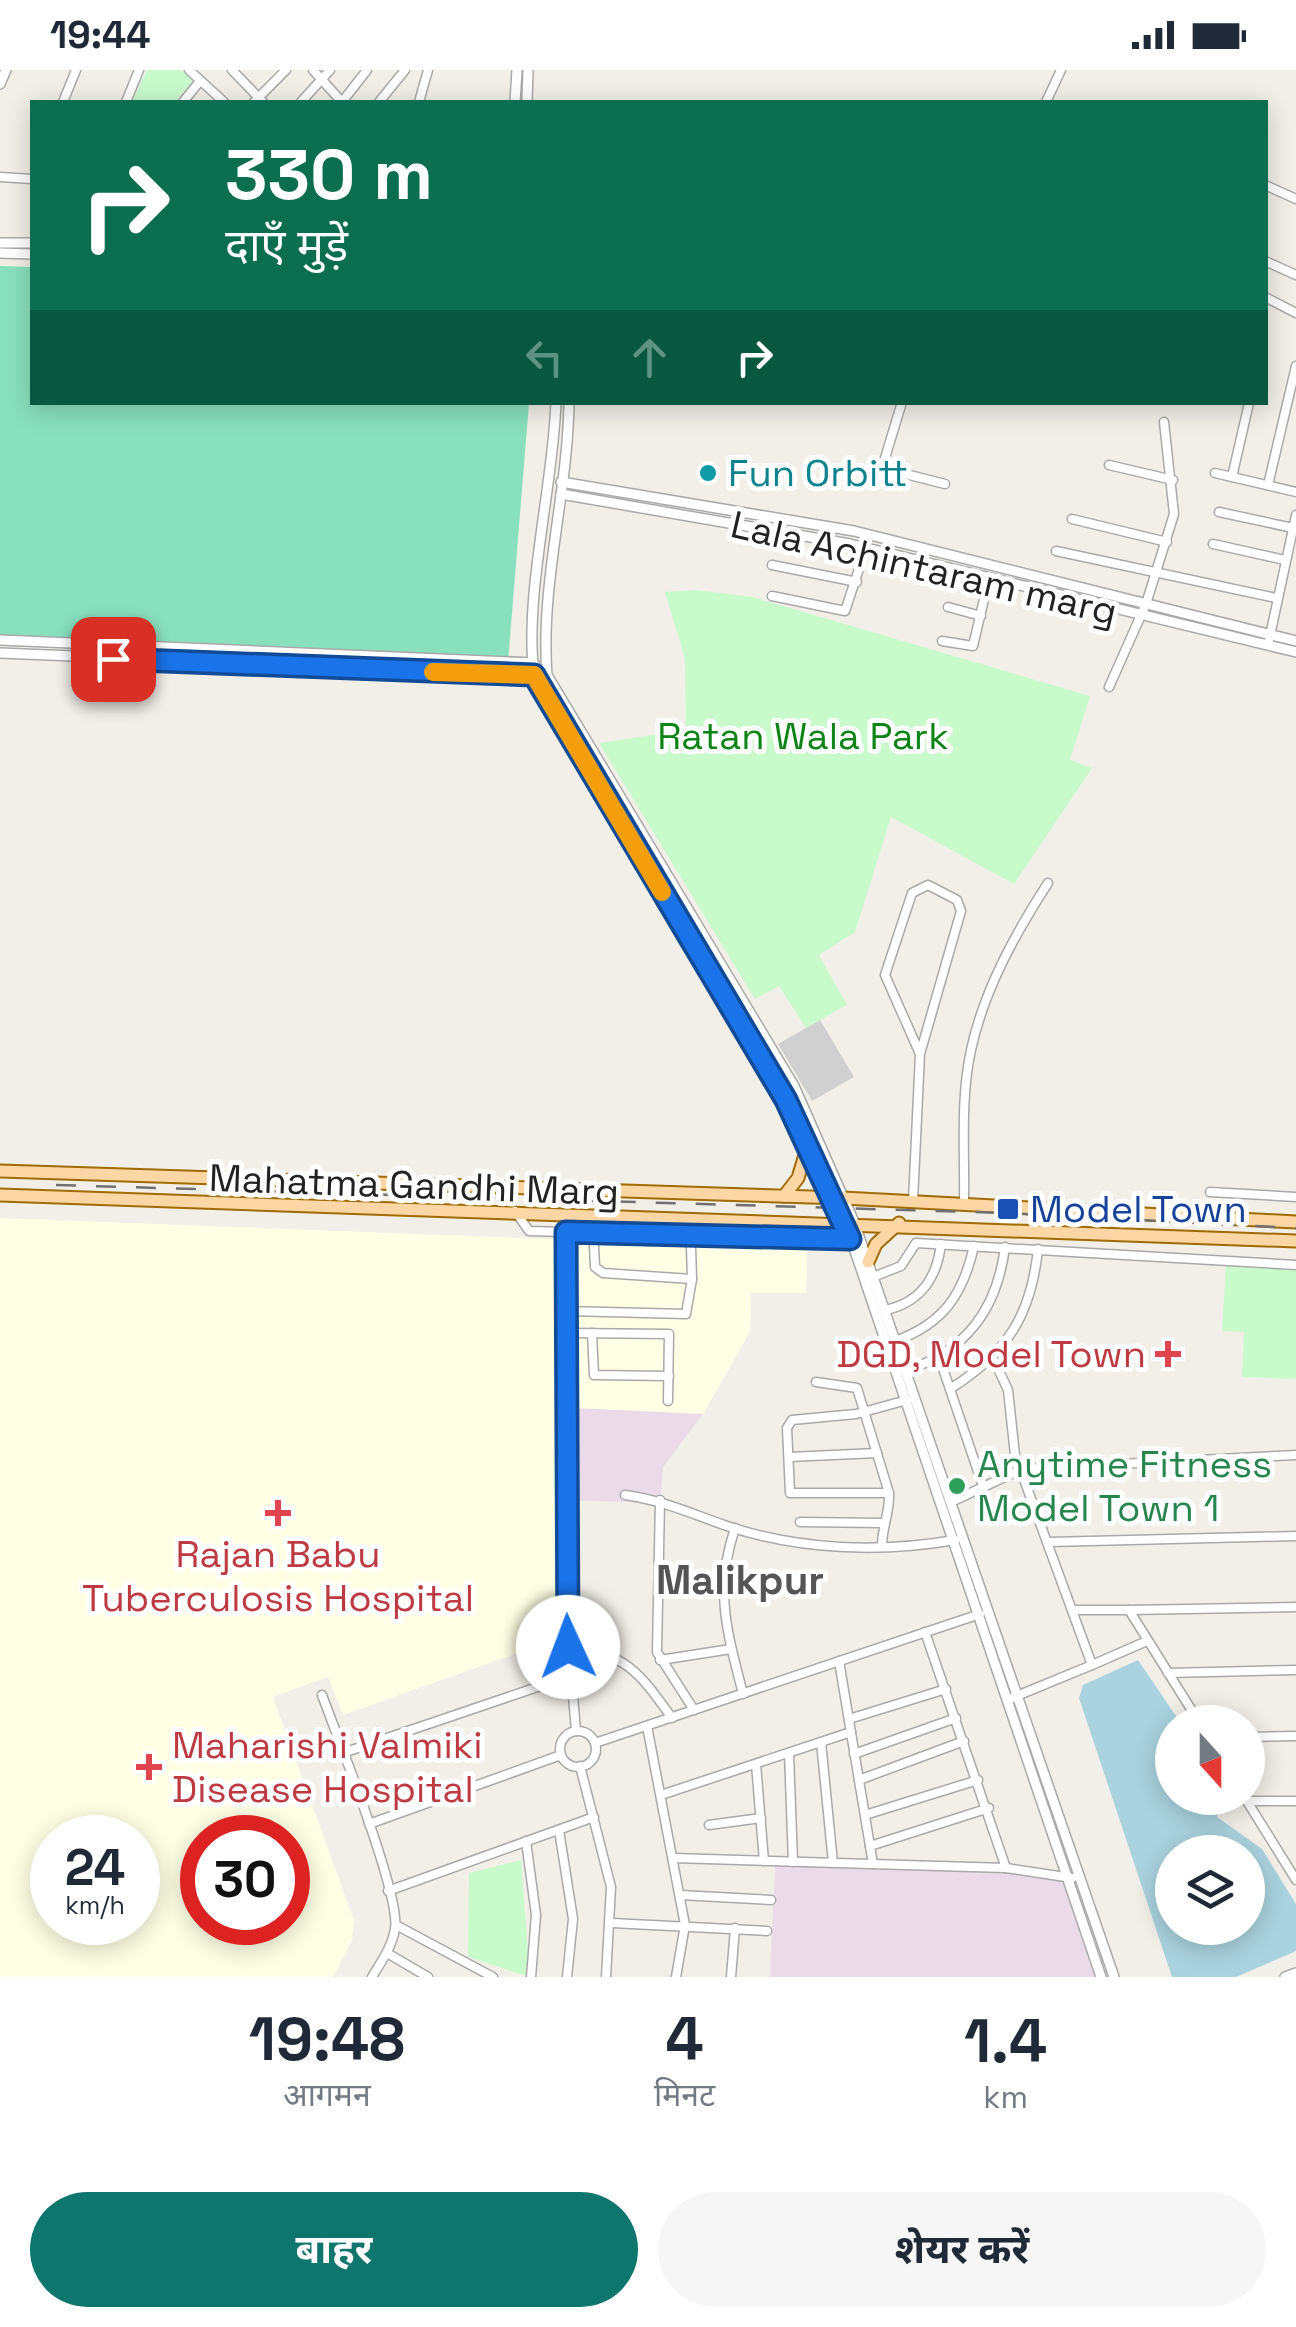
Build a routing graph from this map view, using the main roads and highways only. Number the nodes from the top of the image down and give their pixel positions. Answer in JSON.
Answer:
{"nodes":[{"id":1,"x":807,"y":1148,"type":"road end"},
{"id":2,"x":0,"y":1171,"type":"edge"},
{"id":3,"x":0,"y":1195,"type":"edge"},
{"id":4,"x":784,"y":1196,"type":"junction"},
{"id":5,"x":1296,"y":1222,"type":"edge"},
{"id":6,"x":901,"y":1223,"type":"junction"},
{"id":7,"x":1296,"y":1240,"type":"edge"},
{"id":8,"x":868,"y":1262,"type":"road end"}],
"edges":[{"from":1,"to":4,"type":"main road"},
{"from":2,"to":4,"type":"main road","name":"Mahatma Gandhi Marg"},
{"from":3,"to":6,"type":"main road","name":"Mahatma Gandhi Marg"},
{"from":4,"to":5,"type":"main road","name":"Mahatma Gandhi Marg"},
{"from":6,"to":7,"type":"main road","name":"Mahatma Gandhi Marg"},
{"from":6,"to":8,"type":"main road"}]}
